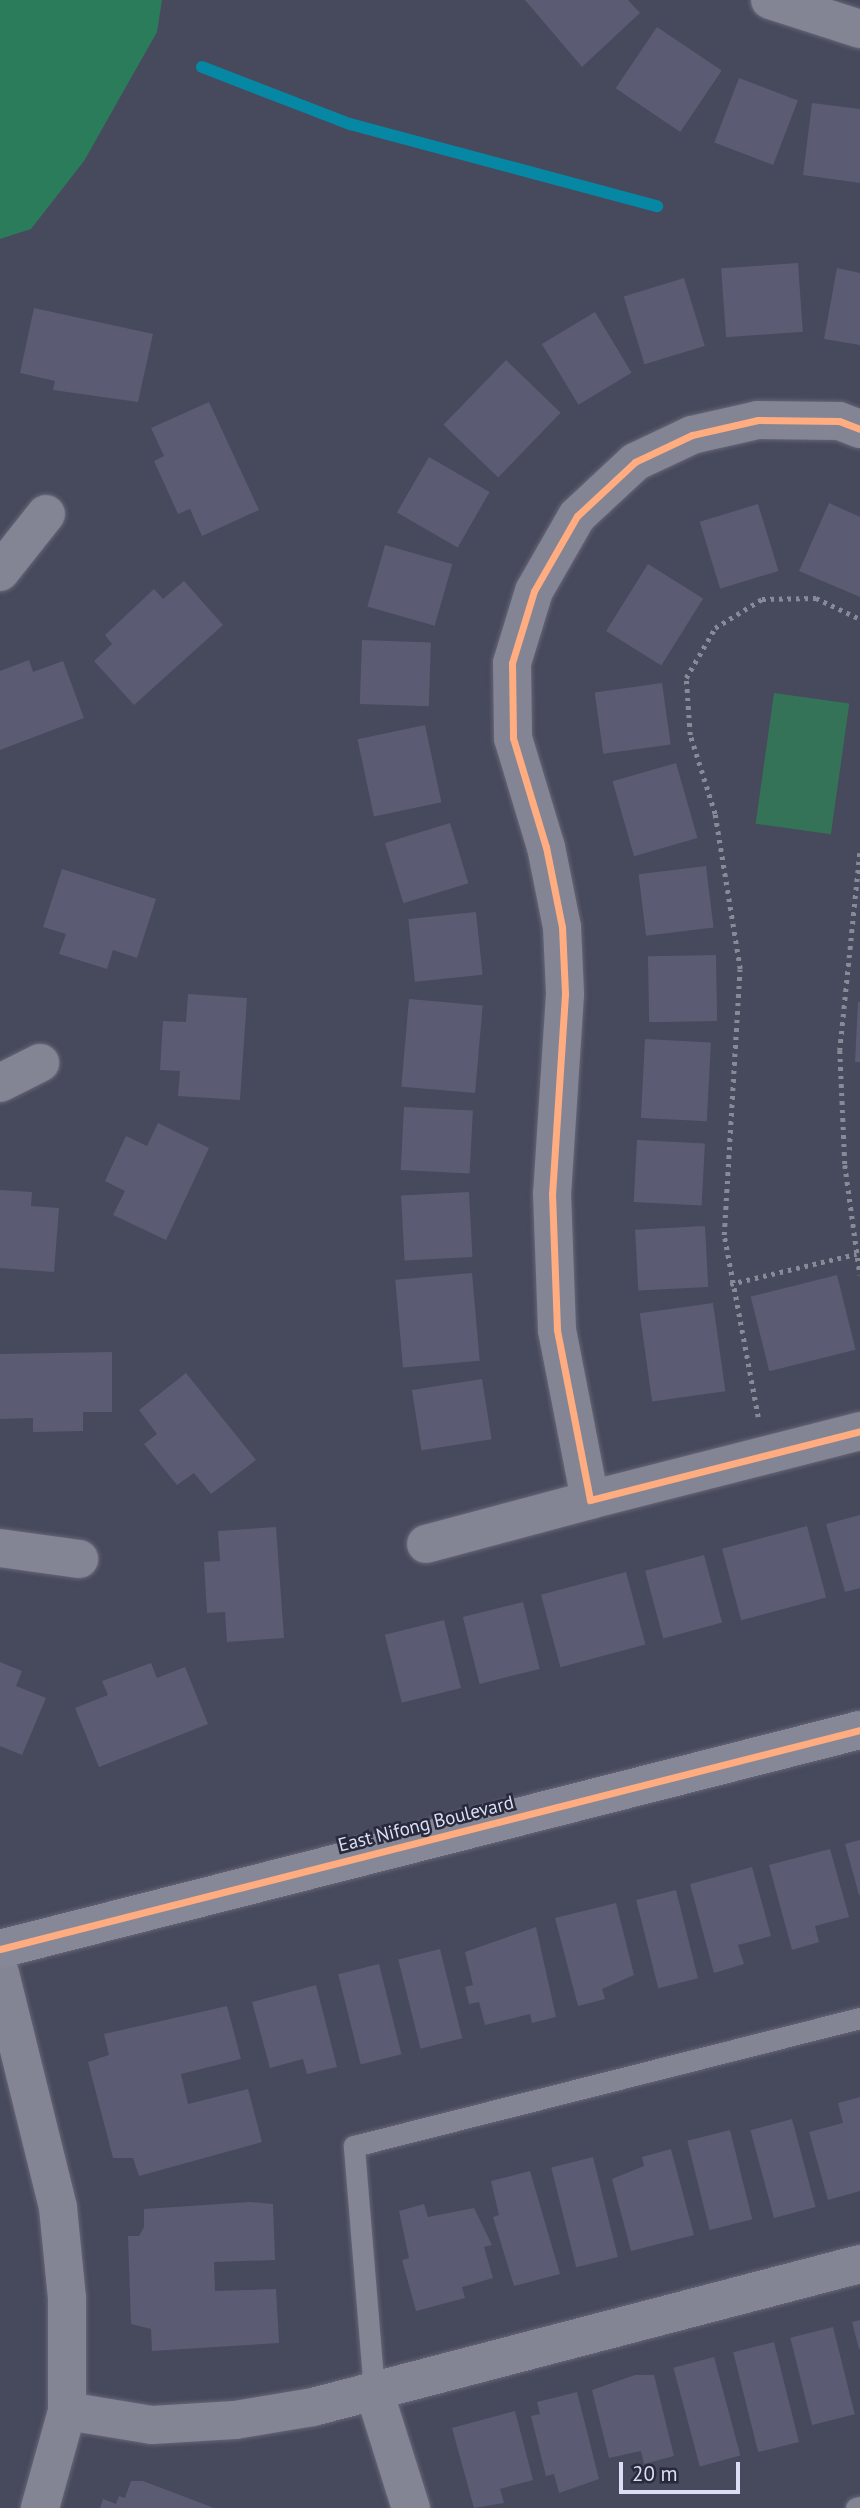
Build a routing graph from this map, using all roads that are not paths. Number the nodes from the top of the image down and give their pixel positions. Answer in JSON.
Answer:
{"nodes":[{"id":1,"x":770,"y":0,"type":"edge"},
{"id":2,"x":860,"y":29,"type":"edge"},
{"id":3,"x":860,"y":429,"type":"edge"},
{"id":4,"x":46,"y":514,"type":"dead end"},
{"id":5,"x":0,"y":572,"type":"edge"},
{"id":6,"x":40,"y":1063,"type":"dead end"},
{"id":7,"x":0,"y":1083,"type":"edge"},
{"id":8,"x":860,"y":1431,"type":"edge"},
{"id":9,"x":590,"y":1500,"type":"junction"},
{"id":10,"x":426,"y":1544,"type":"dead end"},
{"id":11,"x":0,"y":1548,"type":"edge"},
{"id":12,"x":79,"y":1559,"type":"dead end"},
{"id":13,"x":860,"y":1730,"type":"edge"},
{"id":14,"x":0,"y":1949,"type":"edge"},
{"id":15,"x":0,"y":1973,"type":"edge"},
{"id":16,"x":860,"y":2018,"type":"edge"},
{"id":17,"x":860,"y":2264,"type":"edge"},
{"id":18,"x":374,"y":2391,"type":"junction"},
{"id":19,"x":67,"y":2411,"type":"junction"},
{"id":20,"x":40,"y":2508,"type":"edge"},
{"id":21,"x":411,"y":2508,"type":"edge"}],
"edges":[{"from":1,"to":2,"type":"street"},
{"from":3,"to":9,"type":"street"},
{"from":4,"to":5,"type":"street"},
{"from":6,"to":7,"type":"street"},
{"from":8,"to":9,"type":"street"},
{"from":9,"to":10,"type":"street"},
{"from":11,"to":12,"type":"street"},
{"from":13,"to":14,"type":"street","name":"East Nifong Boulevard"},
{"from":15,"to":19,"type":"street"},
{"from":16,"to":18,"type":"lane"},
{"from":17,"to":18,"type":"street"},
{"from":18,"to":19,"type":"street"},
{"from":18,"to":21,"type":"street"},
{"from":19,"to":20,"type":"street"}]}
